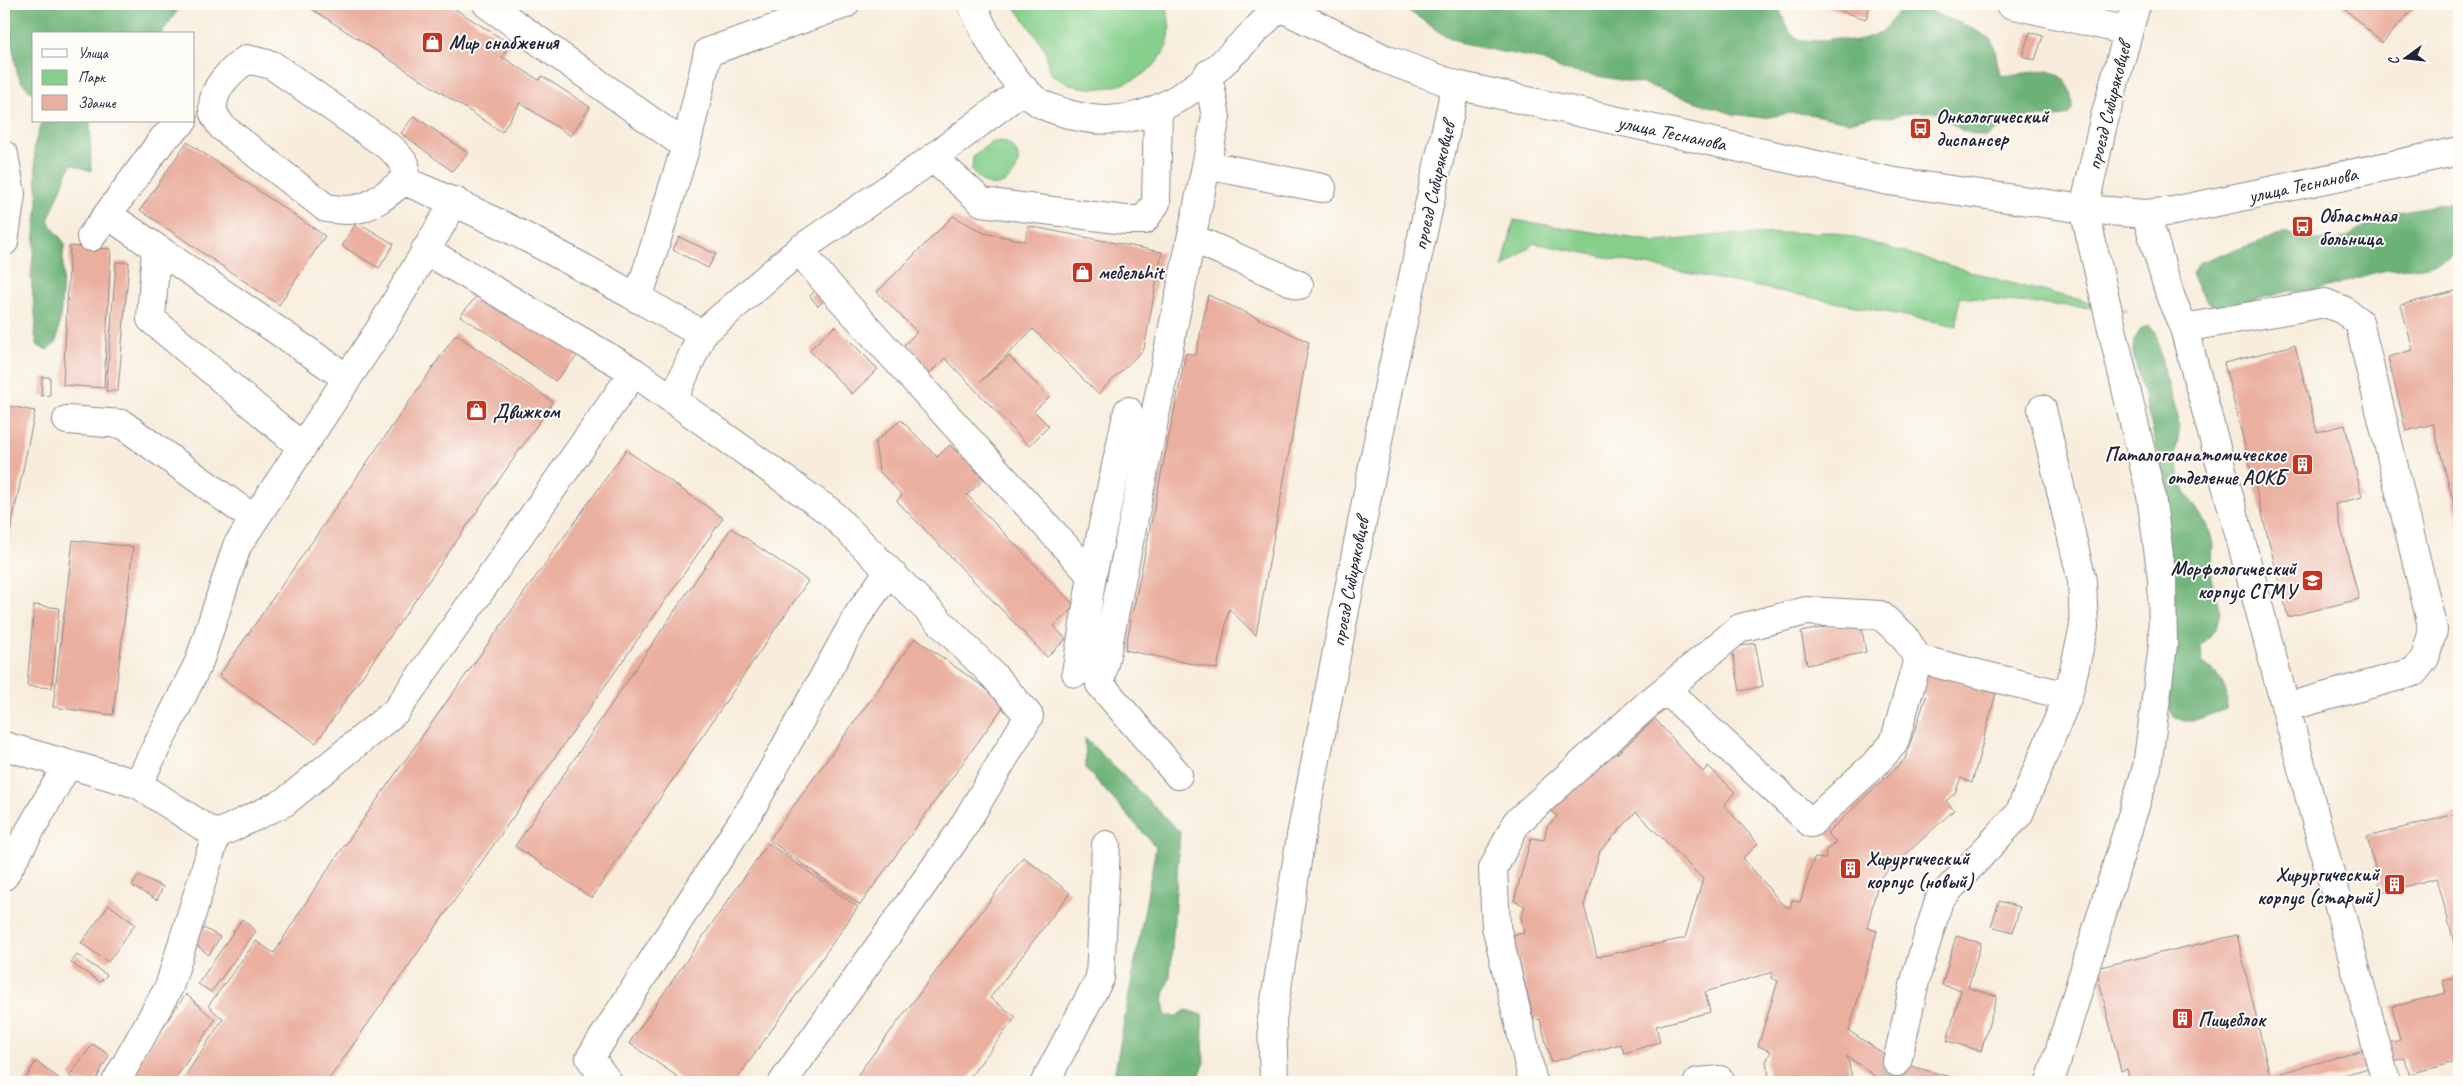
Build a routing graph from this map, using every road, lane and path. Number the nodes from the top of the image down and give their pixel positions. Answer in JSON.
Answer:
{"nodes":[{"id":1,"x":487,"y":4,"type":"edge"},
{"id":2,"x":845,"y":4,"type":"edge"},
{"id":3,"x":972,"y":4,"type":"edge"},
{"id":4,"x":2010,"y":4,"type":"edge"},
{"id":5,"x":2136,"y":4,"type":"edge"},
{"id":6,"x":1277,"y":5,"type":"edge"},
{"id":7,"x":2128,"y":31,"type":"junction"},
{"id":8,"x":1208,"y":74,"type":"junction"},
{"id":9,"x":1456,"y":85,"type":"junction"},
{"id":10,"x":1024,"y":89,"type":"junction"},
{"id":11,"x":1158,"y":109,"type":"junction"},
{"id":12,"x":203,"y":112,"type":"edge"},
{"id":13,"x":182,"y":122,"type":"edge"},
{"id":14,"x":686,"y":146,"type":"junction"},
{"id":15,"x":2459,"y":151,"type":"edge"},
{"id":16,"x":4,"y":155,"type":"edge"},
{"id":17,"x":933,"y":158,"type":"junction"},
{"id":18,"x":1207,"y":165,"type":"junction"},
{"id":19,"x":404,"y":181,"type":"junction"},
{"id":20,"x":1322,"y":188,"type":"dead end"},
{"id":21,"x":456,"y":201,"type":"junction"},
{"id":22,"x":2084,"y":209,"type":"junction"},
{"id":23,"x":2146,"y":214,"type":"junction"},
{"id":24,"x":108,"y":215,"type":"junction"},
{"id":25,"x":91,"y":238,"type":"dead end"},
{"id":26,"x":1192,"y":238,"type":"junction"},
{"id":27,"x":4,"y":242,"type":"edge"},
{"id":28,"x":156,"y":248,"type":"junction"},
{"id":29,"x":425,"y":250,"type":"junction"},
{"id":30,"x":799,"y":250,"type":"junction"},
{"id":31,"x":1299,"y":285,"type":"dead end"},
{"id":32,"x":638,"y":299,"type":"junction"},
{"id":33,"x":2184,"y":328,"type":"junction"},
{"id":34,"x":702,"y":334,"type":"junction"},
{"id":35,"x":634,"y":372,"type":"junction"},
{"id":36,"x":347,"y":378,"type":"junction"},
{"id":37,"x":673,"y":400,"type":"junction"},
{"id":38,"x":2042,"y":409,"type":"dead end"},
{"id":39,"x":1128,"y":410,"type":"dead end"},
{"id":40,"x":67,"y":420,"type":"dead end"},
{"id":41,"x":302,"y":447,"type":"junction"},
{"id":42,"x":254,"y":519,"type":"junction"},
{"id":43,"x":890,"y":571,"type":"junction"},
{"id":44,"x":1092,"y":576,"type":"junction"},
{"id":45,"x":1918,"y":659,"type":"junction"},
{"id":46,"x":1076,"y":673,"type":"dead end"},
{"id":47,"x":1666,"y":690,"type":"junction"},
{"id":48,"x":2068,"y":696,"type":"junction"},
{"id":49,"x":2287,"y":707,"type":"junction"},
{"id":50,"x":4,"y":746,"type":"edge"},
{"id":51,"x":68,"y":764,"type":"junction"},
{"id":52,"x":1178,"y":775,"type":"dead end"},
{"id":53,"x":138,"y":784,"type":"junction"},
{"id":54,"x":216,"y":835,"type":"junction"},
{"id":55,"x":1106,"y":845,"type":"dead end"},
{"id":56,"x":4,"y":876,"type":"edge"},
{"id":57,"x":1897,"y":1062,"type":"tunnel mouth"},
{"id":58,"x":116,"y":1082,"type":"edge"},
{"id":59,"x":608,"y":1082,"type":"edge"},
{"id":60,"x":783,"y":1082,"type":"edge"},
{"id":61,"x":1045,"y":1082,"type":"edge"},
{"id":62,"x":1274,"y":1082,"type":"edge"},
{"id":63,"x":1533,"y":1082,"type":"edge"},
{"id":64,"x":1698,"y":1082,"type":"edge"},
{"id":65,"x":1721,"y":1082,"type":"edge"},
{"id":66,"x":2050,"y":1082,"type":"edge"},
{"id":67,"x":2386,"y":1082,"type":"edge"}],
"edges":[{"from":1,"to":14,"type":"main road"},
{"from":2,"to":14,"type":"main road"},
{"from":3,"to":10,"type":"main road"},
{"from":4,"to":7,"type":"main road"},
{"from":5,"to":7,"type":"main road","name":"проезд Сибиряковцев"},
{"from":6,"to":8,"type":"main road"},
{"from":6,"to":9,"type":"main road","name":"улица Теснанова"},
{"from":7,"to":22,"type":"main road","name":"проезд Сибиряковцев"},
{"from":8,"to":11,"type":"main road"},
{"from":8,"to":18,"type":"main road"},
{"from":9,"to":22,"type":"main road","name":"улица Теснанова"},
{"from":9,"to":62,"type":"main road","name":"проезд Сибиряковцев"},
{"from":10,"to":11,"type":"main road"},
{"from":10,"to":17,"type":"main road"},
{"from":11,"to":17,"type":"main road"},
{"from":12,"to":19,"type":"main road"},
{"from":12,"to":19,"type":"main road"},
{"from":13,"to":24,"type":"main road"},
{"from":14,"to":32,"type":"main road"},
{"from":15,"to":23,"type":"main road","name":"улица Теснанова"},
{"from":16,"to":27,"type":"main road"},
{"from":17,"to":30,"type":"main road"},
{"from":18,"to":20,"type":"main road"},
{"from":18,"to":26,"type":"main road"},
{"from":19,"to":21,"type":"main road"},
{"from":21,"to":29,"type":"main road"},
{"from":21,"to":32,"type":"main road"},
{"from":22,"to":23,"type":"main road","name":"улица Теснанова"},
{"from":22,"to":66,"type":"main road"},
{"from":23,"to":33,"type":"main road"},
{"from":24,"to":25,"type":"main road"},
{"from":24,"to":28,"type":"main road"},
{"from":26,"to":31,"type":"main road"},
{"from":26,"to":52,"type":"main road"},
{"from":28,"to":36,"type":"main road"},
{"from":28,"to":41,"type":"main road"},
{"from":29,"to":35,"type":"main road"},
{"from":29,"to":36,"type":"main road"},
{"from":30,"to":34,"type":"main road"},
{"from":30,"to":44,"type":"main road"},
{"from":32,"to":34,"type":"main road"},
{"from":33,"to":49,"type":"main road"},
{"from":33,"to":49,"type":"main road"},
{"from":34,"to":37,"type":"main road"},
{"from":35,"to":37,"type":"main road"},
{"from":35,"to":54,"type":"main road"},
{"from":36,"to":41,"type":"main road"},
{"from":37,"to":43,"type":"main road"},
{"from":38,"to":48,"type":"main road"},
{"from":39,"to":44,"type":"main road"},
{"from":40,"to":42,"type":"main road"},
{"from":41,"to":42,"type":"main road"},
{"from":42,"to":53,"type":"main road"},
{"from":43,"to":59,"type":"main road"},
{"from":43,"to":60,"type":"main road"},
{"from":44,"to":46,"type":"main road"},
{"from":45,"to":47,"type":"main road"},
{"from":45,"to":47,"type":"main road"},
{"from":45,"to":48,"type":"main road"},
{"from":47,"to":63,"type":"main road"},
{"from":48,"to":57,"type":"main road"},
{"from":49,"to":67,"type":"main road"},
{"from":50,"to":51,"type":"main road"},
{"from":51,"to":53,"type":"main road"},
{"from":51,"to":56,"type":"main road"},
{"from":53,"to":54,"type":"main road"},
{"from":54,"to":58,"type":"main road"},
{"from":55,"to":61,"type":"main road"},
{"from":64,"to":65,"type":"main road"}]}
